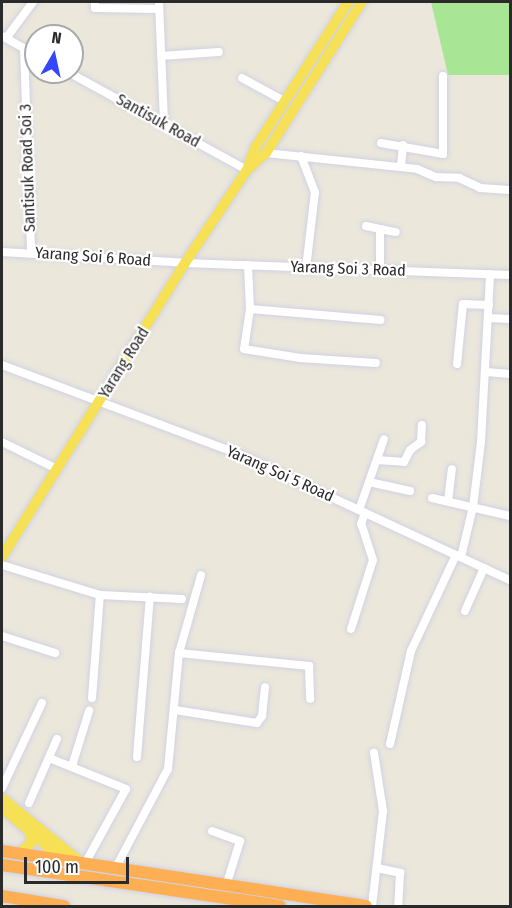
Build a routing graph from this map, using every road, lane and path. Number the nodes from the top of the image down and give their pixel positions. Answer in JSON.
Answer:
{"nodes":[{"id":1,"x":33,"y":2,"type":"edge"},
{"id":2,"x":95,"y":2,"type":"edge"},
{"id":3,"x":348,"y":2,"type":"edge"},
{"id":4,"x":362,"y":2,"type":"edge"},
{"id":5,"x":159,"y":5,"type":"edge"},
{"id":6,"x":339,"y":16,"type":"junction"},
{"id":7,"x":348,"y":23,"type":"junction"},
{"id":8,"x":4,"y":37,"type":"edge"},
{"id":9,"x":24,"y":48,"type":"edge"},
{"id":10,"x":219,"y":52,"type":"dead end"},
{"id":11,"x":161,"y":56,"type":"junction"},
{"id":12,"x":443,"y":76,"type":"dead end"},
{"id":13,"x":242,"y":78,"type":"dead end"},
{"id":14,"x":84,"y":80,"type":"edge"},
{"id":15,"x":25,"y":84,"type":"edge"},
{"id":16,"x":284,"y":101,"type":"junction"},
{"id":17,"x":164,"y":123,"type":"junction"},
{"id":18,"x":381,"y":143,"type":"dead end"},
{"id":19,"x":404,"y":145,"type":"junction"},
{"id":20,"x":266,"y":153,"type":"junction"},
{"id":21,"x":301,"y":156,"type":"junction"},
{"id":22,"x":401,"y":167,"type":"junction"},
{"id":23,"x":247,"y":170,"type":"junction"},
{"id":24,"x":510,"y":190,"type":"edge"},
{"id":25,"x":366,"y":226,"type":"dead end"},
{"id":26,"x":380,"y":229,"type":"junction"},
{"id":27,"x":396,"y":232,"type":"dead end"},
{"id":28,"x":2,"y":252,"type":"edge"},
{"id":29,"x":31,"y":252,"type":"junction"},
{"id":30,"x":185,"y":263,"type":"junction"},
{"id":31,"x":248,"y":265,"type":"junction"},
{"id":32,"x":306,"y":269,"type":"junction"},
{"id":33,"x":380,"y":270,"type":"junction"},
{"id":34,"x":490,"y":274,"type":"junction"},
{"id":35,"x":510,"y":275,"type":"edge"},
{"id":36,"x":489,"y":305,"type":"junction"},
{"id":37,"x":249,"y":309,"type":"junction"},
{"id":38,"x":489,"y":318,"type":"junction"},
{"id":39,"x":510,"y":319,"type":"edge"},
{"id":40,"x":381,"y":320,"type":"dead end"},
{"id":41,"x":376,"y":363,"type":"dead end"},
{"id":42,"x":457,"y":364,"type":"dead end"},
{"id":43,"x":2,"y":365,"type":"edge"},
{"id":44,"x":486,"y":372,"type":"junction"},
{"id":45,"x":510,"y":374,"type":"edge"},
{"id":46,"x":100,"y":401,"type":"junction"},
{"id":47,"x":422,"y":425,"type":"dead end"},
{"id":48,"x":384,"y":439,"type":"dead end"},
{"id":49,"x":2,"y":442,"type":"edge"},
{"id":50,"x":377,"y":460,"type":"junction"},
{"id":51,"x":57,"y":469,"type":"junction"},
{"id":52,"x":452,"y":469,"type":"dead end"},
{"id":53,"x":369,"y":482,"type":"junction"},
{"id":54,"x":410,"y":491,"type":"dead end"},
{"id":55,"x":432,"y":498,"type":"dead end"},
{"id":56,"x":448,"y":501,"type":"junction"},
{"id":57,"x":473,"y":507,"type":"junction"},
{"id":58,"x":362,"y":512,"type":"junction"},
{"id":59,"x":510,"y":516,"type":"edge"},
{"id":60,"x":459,"y":556,"type":"junction"},
{"id":61,"x":2,"y":557,"type":"edge"},
{"id":62,"x":2,"y":566,"type":"edge"},
{"id":63,"x":484,"y":568,"type":"junction"},
{"id":64,"x":201,"y":575,"type":"dead end"},
{"id":65,"x":510,"y":580,"type":"edge"},
{"id":66,"x":100,"y":595,"type":"junction"},
{"id":67,"x":150,"y":597,"type":"junction"},
{"id":68,"x":182,"y":599,"type":"dead end"},
{"id":69,"x":465,"y":611,"type":"dead end"},
{"id":70,"x":351,"y":629,"type":"dead end"},
{"id":71,"x":2,"y":636,"type":"edge"},
{"id":72,"x":55,"y":653,"type":"dead end"},
{"id":73,"x":179,"y":653,"type":"junction"},
{"id":74,"x":265,"y":687,"type":"dead end"},
{"id":75,"x":92,"y":698,"type":"dead end"},
{"id":76,"x":310,"y":699,"type":"dead end"},
{"id":77,"x":42,"y":703,"type":"dead end"},
{"id":78,"x":176,"y":710,"type":"junction"},
{"id":79,"x":89,"y":711,"type":"dead end"},
{"id":80,"x":57,"y":739,"type":"dead end"},
{"id":81,"x":390,"y":744,"type":"dead end"},
{"id":82,"x":374,"y":753,"type":"dead end"},
{"id":83,"x":137,"y":757,"type":"dead end"},
{"id":84,"x":49,"y":758,"type":"junction"},
{"id":85,"x":72,"y":766,"type":"junction"},
{"id":86,"x":2,"y":788,"type":"edge"},
{"id":87,"x":2,"y":798,"type":"edge"},
{"id":88,"x":29,"y":803,"type":"dead end"},
{"id":89,"x":2,"y":808,"type":"edge"},
{"id":90,"x":212,"y":831,"type":"dead end"},
{"id":91,"x":31,"y":833,"type":"junction"},
{"id":92,"x":2,"y":852,"type":"edge"},
{"id":93,"x":18,"y":854,"type":"junction"},
{"id":94,"x":64,"y":861,"type":"junction"},
{"id":95,"x":85,"y":862,"type":"junction"},
{"id":96,"x":2,"y":865,"type":"edge"},
{"id":97,"x":377,"y":868,"type":"junction"},
{"id":98,"x":115,"y":869,"type":"junction"},
{"id":99,"x":226,"y":886,"type":"junction"},
{"id":100,"x":2,"y":896,"type":"edge"},
{"id":101,"x":64,"y":906,"type":"edge"},
{"id":102,"x":275,"y":906,"type":"edge"},
{"id":103,"x":366,"y":906,"type":"edge"},
{"id":104,"x":372,"y":906,"type":"edge"},
{"id":105,"x":398,"y":906,"type":"edge"}],
"edges":[{"from":1,"to":8,"type":"street"},
{"from":2,"to":5,"type":"street"},
{"from":3,"to":6,"type":"main road","name":"Yarang Road"},
{"from":4,"to":7,"type":"main road","name":"Yarang Road"},
{"from":5,"to":11,"type":"street"},
{"from":6,"to":7,"type":"main road"},
{"from":6,"to":16,"type":"main road","name":"Yarang Road"},
{"from":7,"to":20,"type":"main road","name":"Yarang Road"},
{"from":8,"to":9,"type":"street"},
{"from":10,"to":11,"type":"street"},
{"from":11,"to":17,"type":"street"},
{"from":12,"to":19,"type":"street"},
{"from":13,"to":16,"type":"street"},
{"from":14,"to":17,"type":"street","name":"Santisuk Road"},
{"from":15,"to":29,"type":"street","name":"Santisuk Road Soi 3"},
{"from":16,"to":23,"type":"main road","name":"Yarang Road"},
{"from":17,"to":23,"type":"street","name":"Santisuk Road"},
{"from":18,"to":19,"type":"street"},
{"from":19,"to":22,"type":"street"},
{"from":20,"to":21,"type":"street"},
{"from":20,"to":23,"type":"main road","name":"Yarang Road"},
{"from":21,"to":22,"type":"street"},
{"from":21,"to":32,"type":"street"},
{"from":22,"to":24,"type":"street"},
{"from":23,"to":30,"type":"main road","name":"Yarang Road"},
{"from":25,"to":26,"type":"street"},
{"from":26,"to":27,"type":"street"},
{"from":26,"to":33,"type":"street"},
{"from":28,"to":29,"type":"street","name":"Yarang Soi 6 Road"},
{"from":29,"to":30,"type":"street","name":"Yarang Soi 6 Road"},
{"from":30,"to":31,"type":"street","name":"Yarang Soi 3 Road"},
{"from":30,"to":46,"type":"main road","name":"Yarang Road"},
{"from":31,"to":32,"type":"street","name":"Yarang Soi 3 Road"},
{"from":31,"to":37,"type":"street"},
{"from":32,"to":33,"type":"street","name":"Yarang Soi 3 Road"},
{"from":33,"to":34,"type":"street","name":"Yarang Soi 3 Road"},
{"from":34,"to":35,"type":"street","name":"Yarang Soi 3 Road"},
{"from":34,"to":36,"type":"street"},
{"from":36,"to":38,"type":"street"},
{"from":36,"to":42,"type":"street"},
{"from":37,"to":40,"type":"street"},
{"from":37,"to":41,"type":"street"},
{"from":38,"to":39,"type":"street"},
{"from":38,"to":44,"type":"street"},
{"from":43,"to":46,"type":"street","name":"Yarang Soi 5 Road"},
{"from":44,"to":45,"type":"street"},
{"from":44,"to":57,"type":"street"},
{"from":46,"to":51,"type":"main road","name":"Yarang Road"},
{"from":46,"to":58,"type":"street","name":"Yarang Soi 5 Road"},
{"from":47,"to":50,"type":"street"},
{"from":48,"to":50,"type":"street"},
{"from":49,"to":51,"type":"street"},
{"from":50,"to":53,"type":"street"},
{"from":51,"to":61,"type":"main road","name":"Yarang Road"},
{"from":52,"to":56,"type":"street"},
{"from":53,"to":54,"type":"street"},
{"from":53,"to":58,"type":"street"},
{"from":55,"to":56,"type":"street"},
{"from":56,"to":57,"type":"street"},
{"from":57,"to":59,"type":"street"},
{"from":57,"to":60,"type":"street"},
{"from":58,"to":60,"type":"street","name":"Yarang Soi 5 Road"},
{"from":58,"to":70,"type":"street"},
{"from":60,"to":63,"type":"street","name":"Yarang Soi 5 Road"},
{"from":60,"to":81,"type":"street"},
{"from":62,"to":66,"type":"street"},
{"from":63,"to":65,"type":"street","name":"Yarang Soi 5 Road"},
{"from":63,"to":69,"type":"street"},
{"from":64,"to":73,"type":"street"},
{"from":66,"to":67,"type":"street"},
{"from":66,"to":75,"type":"street"},
{"from":67,"to":68,"type":"street"},
{"from":67,"to":83,"type":"street"},
{"from":71,"to":72,"type":"street"},
{"from":73,"to":76,"type":"street"},
{"from":73,"to":78,"type":"street"},
{"from":74,"to":78,"type":"street"},
{"from":77,"to":86,"type":"street"},
{"from":78,"to":98,"type":"street"},
{"from":79,"to":85,"type":"street"},
{"from":80,"to":84,"type":"street"},
{"from":82,"to":97,"type":"street"},
{"from":84,"to":85,"type":"street"},
{"from":84,"to":88,"type":"street"},
{"from":85,"to":95,"type":"street"},
{"from":87,"to":95,"type":"main road"},
{"from":89,"to":91,"type":"main road"},
{"from":90,"to":99,"type":"street"},
{"from":91,"to":93,"type":"main road"},
{"from":91,"to":94,"type":"main road"},
{"from":92,"to":93,"type":"highway"},
{"from":93,"to":94,"type":"highway"},
{"from":94,"to":95,"type":"highway"},
{"from":95,"to":98,"type":"highway"},
{"from":96,"to":102,"type":"highway"},
{"from":97,"to":104,"type":"street"},
{"from":97,"to":105,"type":"street"},
{"from":98,"to":99,"type":"highway"},
{"from":99,"to":103,"type":"highway"},
{"from":100,"to":101,"type":"highway"}]}
